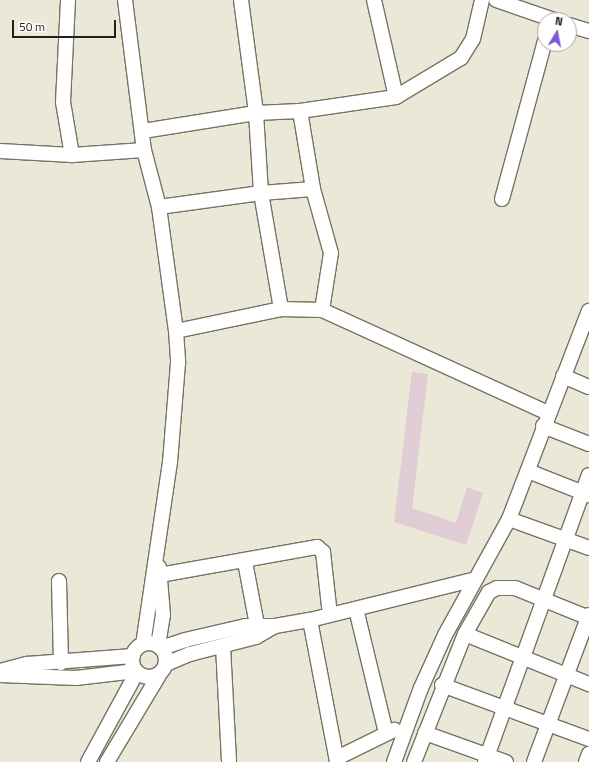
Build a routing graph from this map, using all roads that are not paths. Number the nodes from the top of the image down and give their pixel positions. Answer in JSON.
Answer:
{"nodes":[{"id":1,"x":68,"y":0,"type":"edge"},
{"id":2,"x":126,"y":0,"type":"edge"},
{"id":3,"x":241,"y":0,"type":"edge"},
{"id":4,"x":482,"y":0,"type":"edge"},
{"id":5,"x":496,"y":0,"type":"edge"},
{"id":6,"x":376,"y":1,"type":"edge"},
{"id":7,"x":537,"y":15,"type":"edge"},
{"id":8,"x":577,"y":27,"type":"edge"},
{"id":9,"x":589,"y":31,"type":"edge"},
{"id":10,"x":542,"y":52,"type":"edge"},
{"id":11,"x":396,"y":97,"type":"junction"},
{"id":12,"x":300,"y":111,"type":"junction"},
{"id":13,"x":256,"y":113,"type":"junction"},
{"id":14,"x":143,"y":130,"type":"junction"},
{"id":15,"x":144,"y":150,"type":"junction"},
{"id":16,"x":0,"y":151,"type":"edge"},
{"id":17,"x":72,"y":155,"type":"junction"},
{"id":18,"x":313,"y":189,"type":"junction"},
{"id":19,"x":261,"y":193,"type":"junction"},
{"id":20,"x":502,"y":199,"type":"dead end"},
{"id":21,"x":159,"y":207,"type":"junction"},
{"id":22,"x":281,"y":309,"type":"junction"},
{"id":23,"x":322,"y":310,"type":"junction"},
{"id":24,"x":589,"y":311,"type":"edge"},
{"id":25,"x":176,"y":331,"type":"junction"},
{"id":26,"x":584,"y":336,"type":"edge"},
{"id":27,"x":563,"y":376,"type":"junction"},
{"id":28,"x":589,"y":387,"type":"edge"},
{"id":29,"x":546,"y":420,"type":"junction"},
{"id":30,"x":589,"y":444,"type":"edge"},
{"id":31,"x":528,"y":471,"type":"junction"},
{"id":32,"x":589,"y":475,"type":"edge"},
{"id":33,"x":586,"y":494,"type":"edge"},
{"id":34,"x":510,"y":519,"type":"junction"},
{"id":35,"x":566,"y":540,"type":"junction"},
{"id":36,"x":589,"y":548,"type":"edge"},
{"id":37,"x":245,"y":562,"type":"junction"},
{"id":38,"x":157,"y":575,"type":"junction"},
{"id":39,"x":476,"y":578,"type":"junction"},
{"id":40,"x":59,"y":581,"type":"dead end"},
{"id":41,"x":544,"y":600,"type":"junction"},
{"id":42,"x":356,"y":609,"type":"junction"},
{"id":43,"x":330,"y":615,"type":"junction"},
{"id":44,"x":589,"y":617,"type":"edge"},
{"id":45,"x":310,"y":620,"type":"junction"},
{"id":46,"x":257,"y":625,"type":"junction"},
{"id":47,"x":275,"y":626,"type":"junction"},
{"id":48,"x":465,"y":634,"type":"junction"},
{"id":49,"x":143,"y":644,"type":"junction"},
{"id":50,"x":223,"y":646,"type":"junction"},
{"id":51,"x":160,"y":647,"type":"junction"},
{"id":52,"x":133,"y":656,"type":"junction"},
{"id":53,"x":524,"y":660,"type":"junction"},
{"id":54,"x":61,"y":663,"type":"junction"},
{"id":55,"x":163,"y":670,"type":"junction"},
{"id":56,"x":136,"y":672,"type":"junction"},
{"id":57,"x":0,"y":675,"type":"edge"},
{"id":58,"x":566,"y":676,"type":"junction"},
{"id":59,"x":589,"y":684,"type":"edge"},
{"id":60,"x":442,"y":685,"type":"junction"},
{"id":61,"x":504,"y":709,"type":"junction"},
{"id":62,"x":548,"y":725,"type":"junction"},
{"id":63,"x":407,"y":726,"type":"junction"},
{"id":64,"x":425,"y":732,"type":"junction"},
{"id":65,"x":386,"y":733,"type":"junction"},
{"id":66,"x":589,"y":739,"type":"edge"},
{"id":67,"x":589,"y":754,"type":"edge"},
{"id":68,"x":486,"y":759,"type":"edge"},
{"id":69,"x":337,"y":760,"type":"edge"},
{"id":70,"x":88,"y":762,"type":"edge"},
{"id":71,"x":107,"y":762,"type":"edge"},
{"id":72,"x":229,"y":762,"type":"edge"},
{"id":73,"x":394,"y":762,"type":"edge"},
{"id":74,"x":414,"y":762,"type":"edge"},
{"id":75,"x":506,"y":762,"type":"edge"},
{"id":76,"x":534,"y":762,"type":"edge"},
{"id":77,"x":586,"y":762,"type":"edge"}],
"edges":[{"from":1,"to":17,"type":"street"},
{"from":2,"to":14,"type":"street"},
{"from":3,"to":13,"type":"street"},
{"from":4,"to":11,"type":"street"},
{"from":5,"to":7,"type":"street"},
{"from":6,"to":11,"type":"street"},
{"from":8,"to":9,"type":"street"},
{"from":10,"to":20,"type":"street"},
{"from":11,"to":12,"type":"street"},
{"from":12,"to":13,"type":"street"},
{"from":12,"to":18,"type":"street"},
{"from":13,"to":14,"type":"street"},
{"from":13,"to":19,"type":"street"},
{"from":14,"to":15,"type":"street"},
{"from":15,"to":17,"type":"street"},
{"from":15,"to":21,"type":"street"},
{"from":16,"to":17,"type":"street"},
{"from":18,"to":19,"type":"street"},
{"from":18,"to":23,"type":"street"},
{"from":19,"to":21,"type":"street"},
{"from":19,"to":22,"type":"street"},
{"from":21,"to":25,"type":"street"},
{"from":22,"to":23,"type":"street"},
{"from":22,"to":25,"type":"street"},
{"from":23,"to":29,"type":"street"},
{"from":24,"to":26,"type":"street"},
{"from":25,"to":38,"type":"street"},
{"from":26,"to":27,"type":"street"},
{"from":27,"to":28,"type":"street"},
{"from":27,"to":29,"type":"street"},
{"from":29,"to":30,"type":"street"},
{"from":29,"to":31,"type":"street"},
{"from":31,"to":33,"type":"street"},
{"from":31,"to":34,"type":"street"},
{"from":32,"to":33,"type":"street"},
{"from":33,"to":35,"type":"street"},
{"from":34,"to":35,"type":"street"},
{"from":34,"to":39,"type":"street"},
{"from":35,"to":36,"type":"street"},
{"from":35,"to":41,"type":"street"},
{"from":37,"to":38,"type":"street"},
{"from":37,"to":43,"type":"street"},
{"from":37,"to":46,"type":"street"},
{"from":38,"to":49,"type":"street"},
{"from":38,"to":51,"type":"street"},
{"from":39,"to":42,"type":"street"},
{"from":39,"to":63,"type":"street"},
{"from":40,"to":54,"type":"street"},
{"from":41,"to":44,"type":"street"},
{"from":41,"to":48,"type":"street"},
{"from":41,"to":53,"type":"street"},
{"from":42,"to":43,"type":"street"},
{"from":42,"to":65,"type":"street"},
{"from":43,"to":45,"type":"street"},
{"from":44,"to":58,"type":"street"},
{"from":45,"to":47,"type":"street"},
{"from":45,"to":69,"type":"street"},
{"from":46,"to":47,"type":"street"},
{"from":46,"to":51,"type":"street"},
{"from":47,"to":50,"type":"street"},
{"from":48,"to":53,"type":"street"},
{"from":48,"to":60,"type":"street"},
{"from":49,"to":51,"type":"street"},
{"from":49,"to":52,"type":"street"},
{"from":50,"to":55,"type":"street"},
{"from":50,"to":72,"type":"street"},
{"from":51,"to":55,"type":"street"},
{"from":52,"to":54,"type":"street"},
{"from":52,"to":56,"type":"street"},
{"from":53,"to":58,"type":"street"},
{"from":53,"to":61,"type":"street"},
{"from":54,"to":57,"type":"street"},
{"from":55,"to":56,"type":"street"},
{"from":55,"to":71,"type":"street"},
{"from":56,"to":57,"type":"street"},
{"from":56,"to":70,"type":"street"},
{"from":58,"to":59,"type":"street"},
{"from":58,"to":62,"type":"street"},
{"from":60,"to":61,"type":"street"},
{"from":60,"to":64,"type":"street"},
{"from":61,"to":62,"type":"street"},
{"from":61,"to":68,"type":"street"},
{"from":62,"to":66,"type":"street"},
{"from":62,"to":76,"type":"street"},
{"from":63,"to":65,"type":"street"},
{"from":63,"to":73,"type":"street"},
{"from":64,"to":68,"type":"street"},
{"from":64,"to":74,"type":"street"},
{"from":65,"to":69,"type":"street"},
{"from":67,"to":77,"type":"street"},
{"from":68,"to":75,"type":"street"}]}
